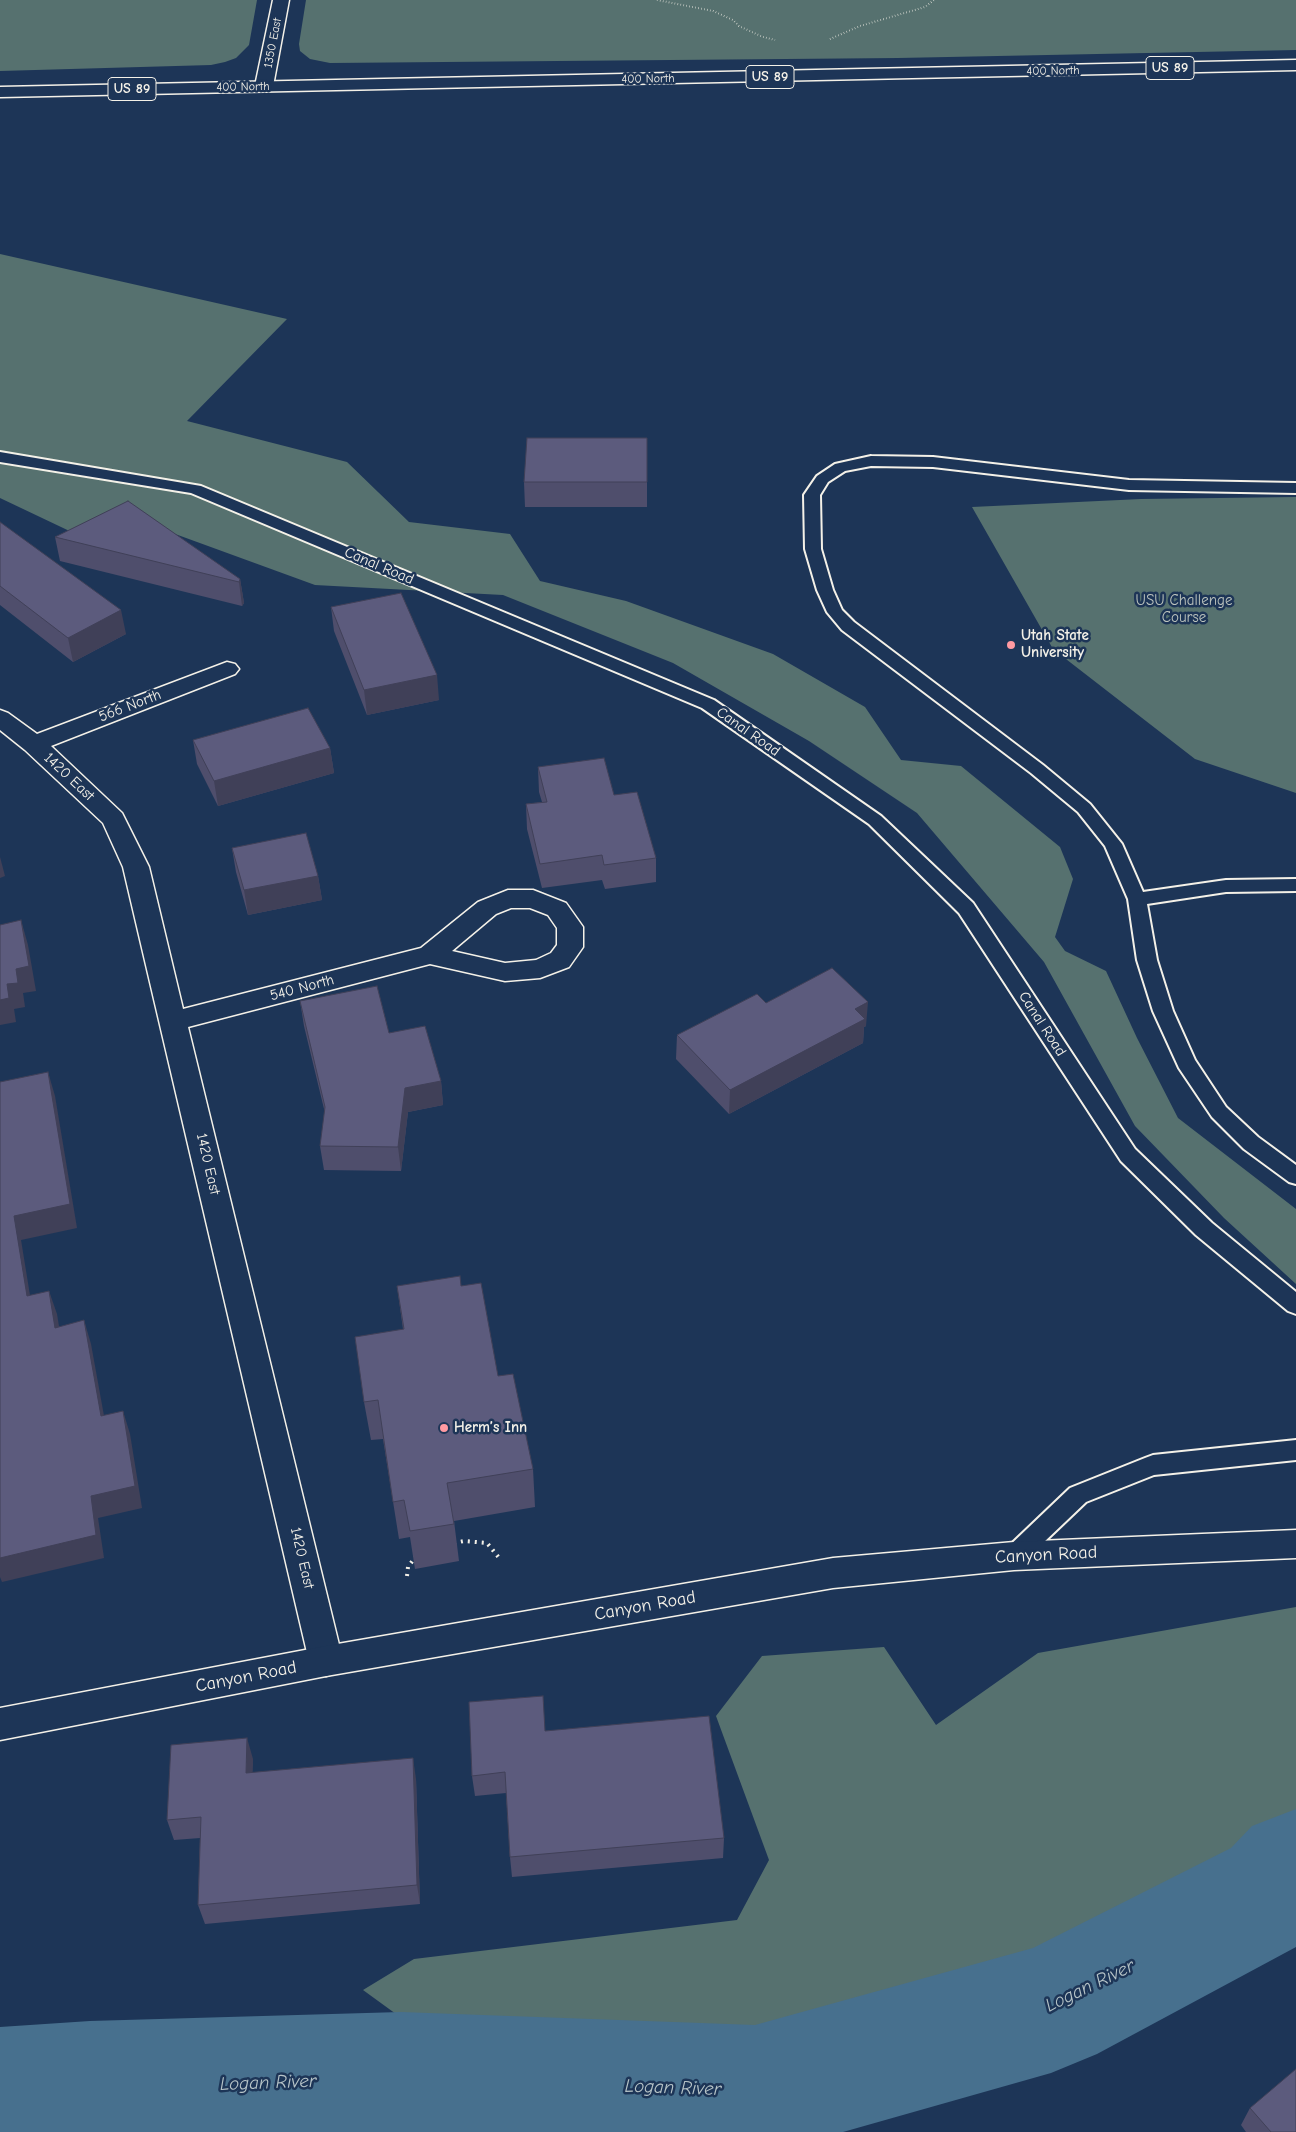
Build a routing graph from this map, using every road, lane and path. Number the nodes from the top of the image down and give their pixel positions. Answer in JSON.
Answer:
{"nodes":[{"id":1,"x":281,"y":0,"type":"edge"},
{"id":2,"x":657,"y":0,"type":"edge"},
{"id":3,"x":934,"y":0,"type":"edge"},
{"id":4,"x":826,"y":40,"type":"dead end"},
{"id":5,"x":777,"y":41,"type":"dead end"},
{"id":6,"x":1296,"y":65,"type":"edge"},
{"id":7,"x":264,"y":86,"type":"junction"},
{"id":8,"x":0,"y":92,"type":"edge"},
{"id":9,"x":0,"y":457,"type":"edge"},
{"id":10,"x":1296,"y":488,"type":"edge"},
{"id":11,"x":227,"y":669,"type":"dead end"},
{"id":12,"x":0,"y":718,"type":"edge"},
{"id":13,"x":34,"y":744,"type":"junction"},
{"id":14,"x":1296,"y":885,"type":"edge"},
{"id":15,"x":1136,"y":899,"type":"junction"},
{"id":16,"x":430,"y":955,"type":"junction"},
{"id":17,"x":174,"y":1021,"type":"junction"},
{"id":18,"x":1296,"y":1176,"type":"edge"},
{"id":19,"x":1296,"y":1305,"type":"edge"},
{"id":20,"x":1296,"y":1450,"type":"edge"},
{"id":21,"x":445,"y":1544,"type":"edge"},
{"id":22,"x":1296,"y":1544,"type":"edge"},
{"id":23,"x":418,"y":1553,"type":"edge"},
{"id":24,"x":1014,"y":1556,"type":"junction"},
{"id":25,"x":500,"y":1559,"type":"dead end"},
{"id":26,"x":407,"y":1576,"type":"dead end"},
{"id":27,"x":326,"y":1662,"type":"junction"},
{"id":28,"x":0,"y":1724,"type":"edge"}],
"edges":[{"from":1,"to":7,"type":"street","name":"1350 East"},
{"from":2,"to":5,"type":"path"},
{"from":3,"to":4,"type":"path"},
{"from":6,"to":7,"type":"street","name":"400 North","number":"US 89"},
{"from":7,"to":8,"type":"street","name":"400 North","number":"US 89"},
{"from":9,"to":19,"type":"lane","name":"Canal Road"},
{"from":10,"to":15,"type":"lane"},
{"from":11,"to":13,"type":"street","name":"566 North"},
{"from":12,"to":13,"type":"street","name":"1420 East"},
{"from":13,"to":17,"type":"street","name":"1420 East"},
{"from":14,"to":15,"type":"lane"},
{"from":15,"to":18,"type":"lane"},
{"from":16,"to":16,"type":"street","name":"540 North"},
{"from":16,"to":17,"type":"street","name":"540 North"},
{"from":17,"to":27,"type":"street","name":"1420 East"},
{"from":20,"to":24,"type":"lane"},
{"from":21,"to":25,"type":"path"},
{"from":22,"to":24,"type":"street","name":"Canyon Road"},
{"from":23,"to":26,"type":"path"},
{"from":24,"to":27,"type":"street","name":"Canyon Road"},
{"from":27,"to":28,"type":"street","name":"Canyon Road"}]}
